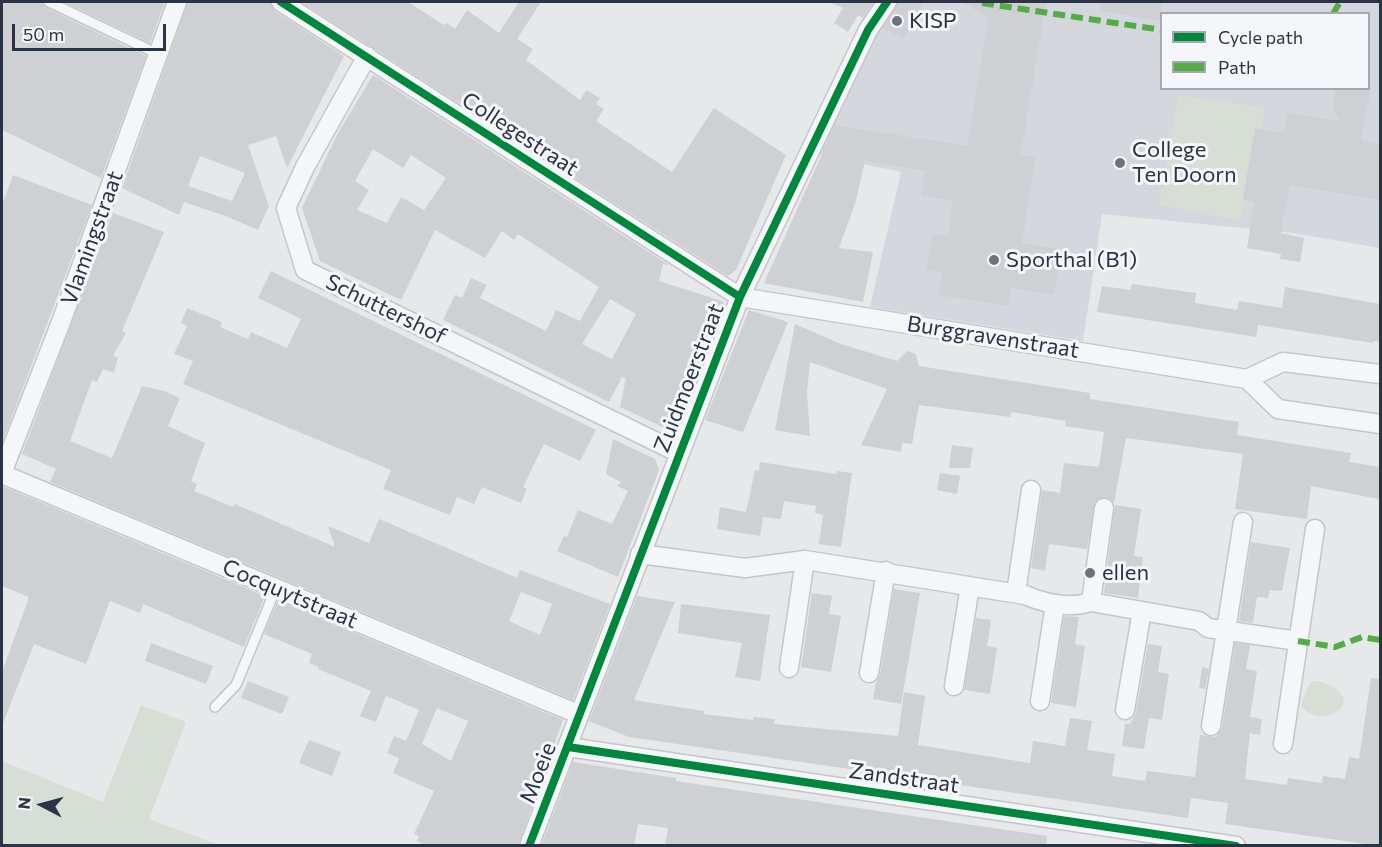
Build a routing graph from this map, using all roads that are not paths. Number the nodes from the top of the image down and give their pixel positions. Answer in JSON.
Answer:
{"nodes":[{"id":1,"x":49,"y":2,"type":"edge"},
{"id":2,"x":177,"y":2,"type":"edge"},
{"id":3,"x":281,"y":2,"type":"edge"},
{"id":4,"x":887,"y":2,"type":"edge"},
{"id":5,"x":158,"y":54,"type":"junction"},
{"id":6,"x":367,"y":56,"type":"junction"},
{"id":7,"x":740,"y":297,"type":"junction"},
{"id":8,"x":1380,"y":374,"type":"edge"},
{"id":9,"x":1247,"y":379,"type":"junction"},
{"id":10,"x":1380,"y":424,"type":"edge"},
{"id":11,"x":679,"y":453,"type":"junction"},
{"id":12,"x":2,"y":474,"type":"edge"},
{"id":13,"x":1031,"y":490,"type":"dead end"},
{"id":14,"x":1104,"y":508,"type":"dead end"},
{"id":15,"x":1243,"y":522,"type":"dead end"},
{"id":16,"x":1315,"y":529,"type":"dead end"},
{"id":17,"x":640,"y":554,"type":"junction"},
{"id":18,"x":805,"y":560,"type":"junction"},
{"id":19,"x":886,"y":571,"type":"junction"},
{"id":20,"x":970,"y":586,"type":"junction"},
{"id":21,"x":276,"y":588,"type":"junction"},
{"id":22,"x":1016,"y":594,"type":"junction"},
{"id":23,"x":1091,"y":602,"type":"junction"},
{"id":24,"x":1055,"y":604,"type":"junction"},
{"id":25,"x":1142,"y":611,"type":"junction"},
{"id":26,"x":1226,"y":631,"type":"junction"},
{"id":27,"x":1298,"y":641,"type":"junction"},
{"id":28,"x":789,"y":668,"type":"dead end"},
{"id":29,"x":869,"y":673,"type":"dead end"},
{"id":30,"x":954,"y":686,"type":"dead end"},
{"id":31,"x":1040,"y":701,"type":"dead end"},
{"id":32,"x":215,"y":707,"type":"dead end"},
{"id":33,"x":1125,"y":710,"type":"dead end"},
{"id":34,"x":578,"y":714,"type":"junction"},
{"id":35,"x":1211,"y":726,"type":"dead end"},
{"id":36,"x":1283,"y":744,"type":"dead end"},
{"id":37,"x":568,"y":747,"type":"junction"},
{"id":38,"x":529,"y":846,"type":"edge"},
{"id":39,"x":1236,"y":846,"type":"edge"}],
"edges":[{"from":1,"to":5,"type":"lane"},
{"from":2,"to":5,"type":"street","name":"Vlamingstraat"},
{"from":3,"to":6,"type":"street","name":"Collegestraat"},
{"from":4,"to":7,"type":"street","name":"Zuidmoerstraat"},
{"from":5,"to":12,"type":"street","name":"Vlamingstraat"},
{"from":6,"to":7,"type":"street","name":"Collegestraat"},
{"from":6,"to":11,"type":"street","name":"Schuttershof"},
{"from":7,"to":9,"type":"street","name":"Burggravenstraat"},
{"from":7,"to":11,"type":"street","name":"Zuidmoerstraat"},
{"from":8,"to":9,"type":"street"},
{"from":9,"to":10,"type":"street"},
{"from":11,"to":17,"type":"street","name":"Zuidmoerstraat"},
{"from":12,"to":21,"type":"street","name":"Cocquytstraat"},
{"from":13,"to":22,"type":"street"},
{"from":14,"to":23,"type":"street"},
{"from":15,"to":26,"type":"street"},
{"from":16,"to":27,"type":"street"},
{"from":17,"to":18,"type":"street"},
{"from":17,"to":34,"type":"street","name":"Zuidmoerstraat"},
{"from":18,"to":19,"type":"street"},
{"from":18,"to":28,"type":"street"},
{"from":19,"to":20,"type":"street"},
{"from":19,"to":29,"type":"street"},
{"from":20,"to":22,"type":"street"},
{"from":20,"to":30,"type":"street"},
{"from":21,"to":32,"type":"lane"},
{"from":21,"to":34,"type":"street","name":"Cocquytstraat"},
{"from":22,"to":24,"type":"street"},
{"from":23,"to":24,"type":"street"},
{"from":23,"to":25,"type":"street"},
{"from":24,"to":31,"type":"street"},
{"from":25,"to":26,"type":"street"},
{"from":25,"to":33,"type":"street"},
{"from":26,"to":27,"type":"street"},
{"from":26,"to":35,"type":"street"},
{"from":27,"to":36,"type":"street"},
{"from":34,"to":37,"type":"street","name":"Moeie"},
{"from":37,"to":38,"type":"street","name":"Moeie"},
{"from":37,"to":39,"type":"street","name":"Zandstraat"}]}
